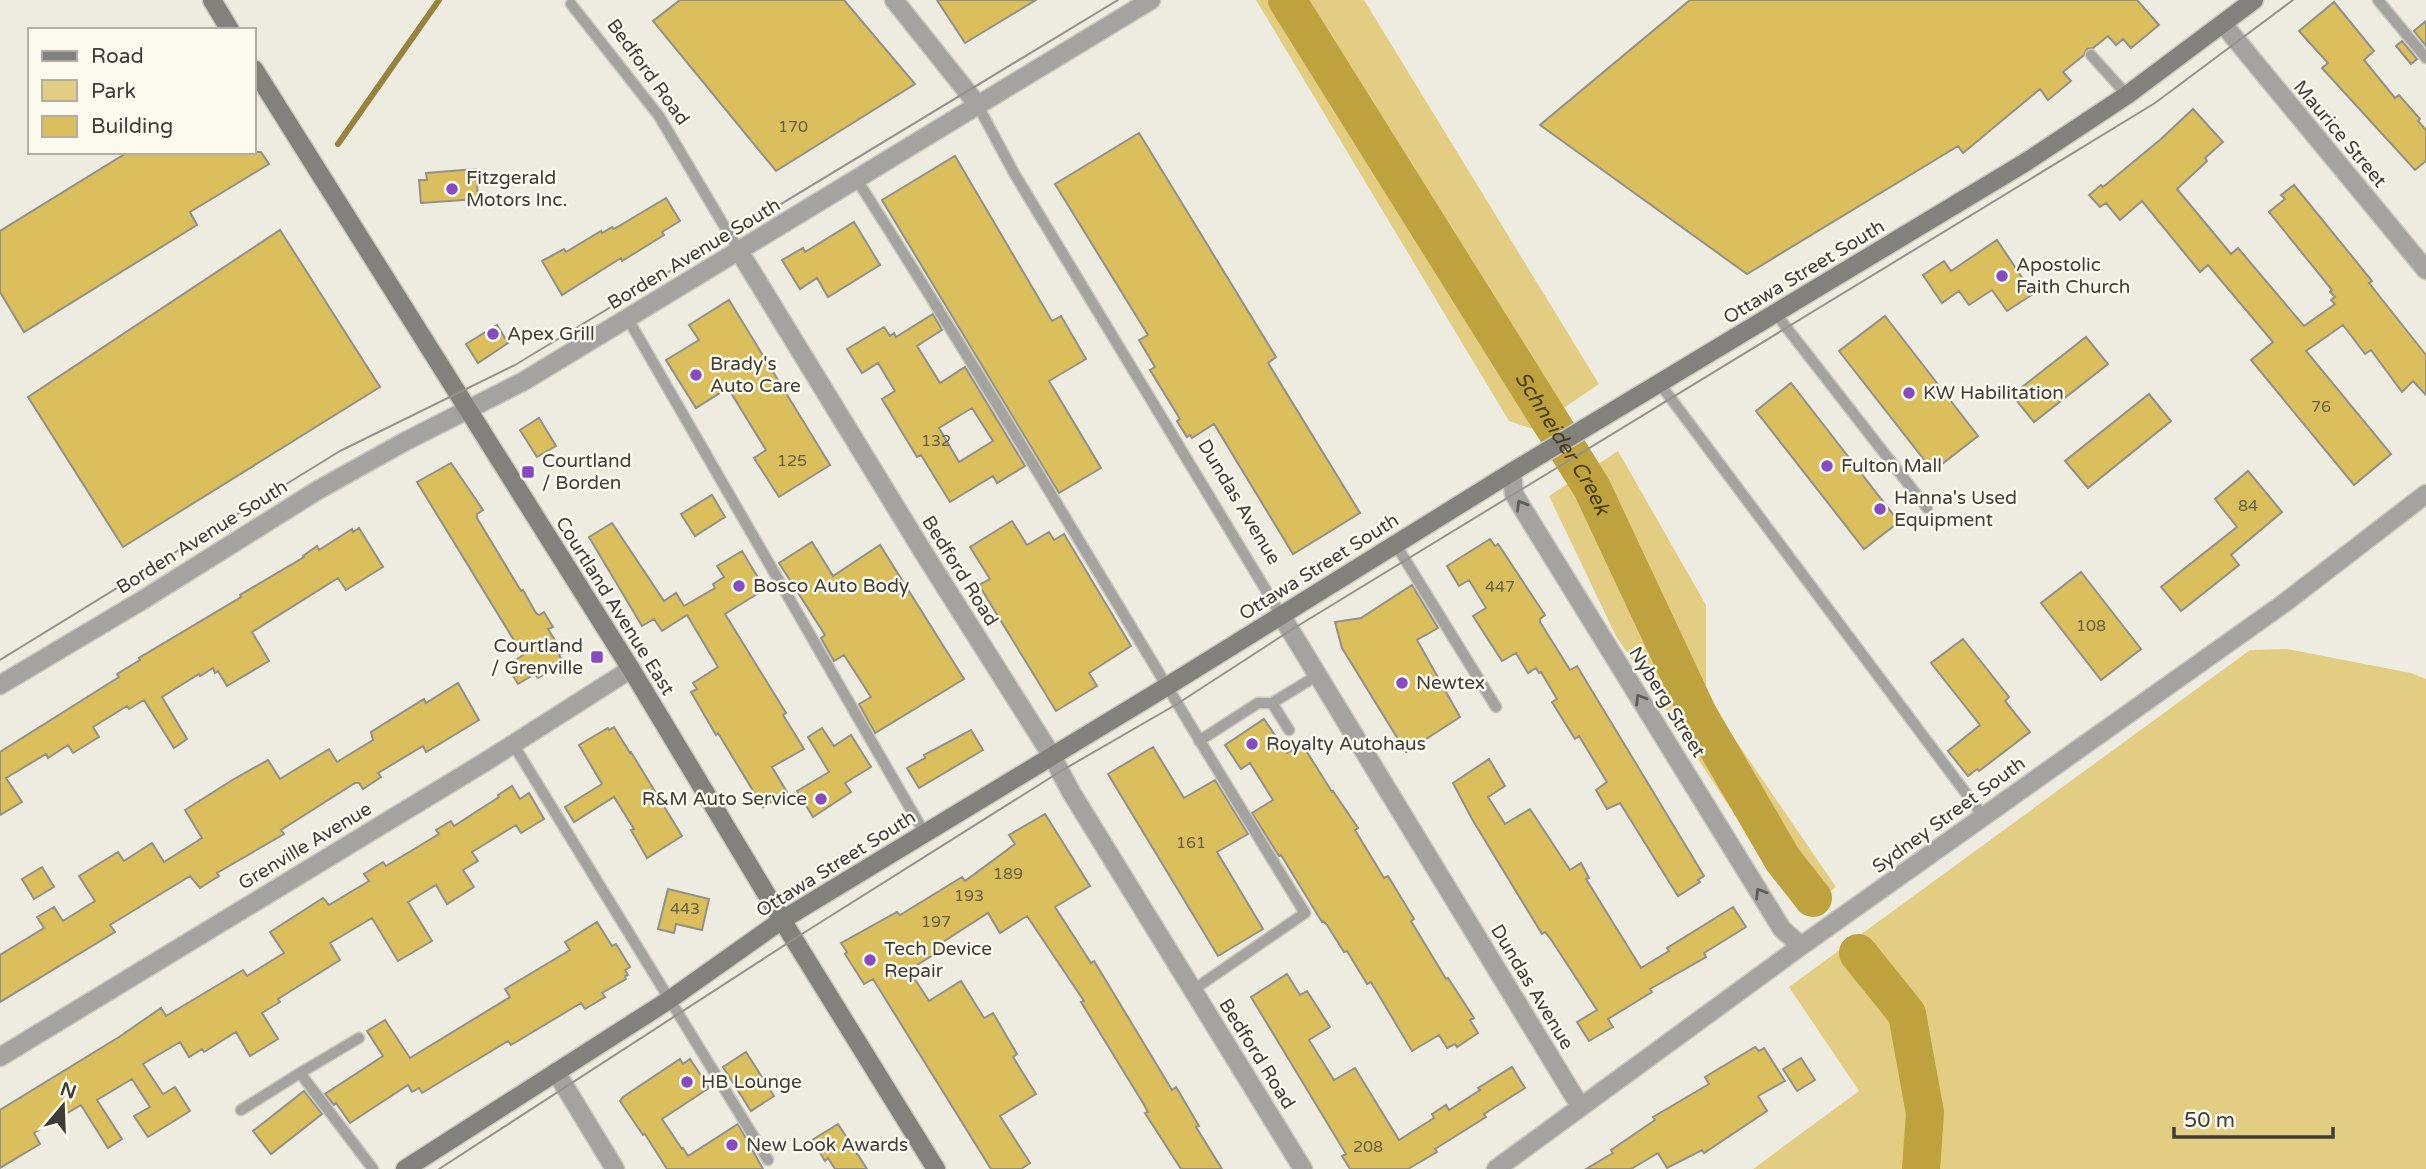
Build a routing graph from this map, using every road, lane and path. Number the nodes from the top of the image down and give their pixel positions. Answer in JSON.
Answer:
{"nodes":[{"id":1,"x":212,"y":0,"type":"edge"},
{"id":2,"x":894,"y":0,"type":"edge"},
{"id":3,"x":1151,"y":0,"type":"edge"},
{"id":4,"x":2254,"y":0,"type":"edge"},
{"id":5,"x":2378,"y":0,"type":"edge"},
{"id":6,"x":571,"y":4,"type":"dead end"},
{"id":7,"x":2223,"y":24,"type":"junction"},
{"id":8,"x":229,"y":28,"type":"edge"},
{"id":9,"x":2091,"y":55,"type":"dead end"},
{"id":10,"x":2426,"y":58,"type":"edge"},
{"id":11,"x":256,"y":72,"type":"edge"},
{"id":12,"x":2127,"y":95,"type":"junction"},
{"id":13,"x":977,"y":104,"type":"junction"},
{"id":14,"x":856,"y":180,"type":"junction"},
{"id":15,"x":739,"y":251,"type":"junction"},
{"id":16,"x":2426,"y":271,"type":"edge"},
{"id":17,"x":1776,"y":314,"type":"junction"},
{"id":18,"x":628,"y":319,"type":"junction"},
{"id":19,"x":1660,"y":384,"type":"junction"},
{"id":20,"x":467,"y":410,"type":"junction"},
{"id":21,"x":1512,"y":472,"type":"junction"},
{"id":22,"x":2426,"y":494,"type":"edge"},
{"id":23,"x":1927,"y":508,"type":"dead end"},
{"id":24,"x":1396,"y":545,"type":"junction"},
{"id":25,"x":1282,"y":615,"type":"junction"},
{"id":26,"x":631,"y":669,"type":"junction"},
{"id":27,"x":1318,"y":675,"type":"junction"},
{"id":28,"x":0,"y":685,"type":"edge"},
{"id":29,"x":1166,"y":687,"type":"junction"},
{"id":30,"x":1272,"y":703,"type":"junction"},
{"id":31,"x":1496,"y":707,"type":"dead end"},
{"id":32,"x":1289,"y":730,"type":"dead end"},
{"id":33,"x":1199,"y":741,"type":"junction"},
{"id":34,"x":513,"y":744,"type":"junction"},
{"id":35,"x":1052,"y":756,"type":"junction"},
{"id":36,"x":1983,"y":816,"type":"junction"},
{"id":37,"x":925,"y":834,"type":"junction"},
{"id":38,"x":782,"y":920,"type":"junction"},
{"id":39,"x":1801,"y":946,"type":"junction"},
{"id":40,"x":1193,"y":990,"type":"junction"},
{"id":41,"x":669,"y":1000,"type":"junction"},
{"id":42,"x":359,"y":1038,"type":"dead end"},
{"id":43,"x":0,"y":1057,"type":"edge"},
{"id":44,"x":556,"y":1072,"type":"junction"},
{"id":45,"x":300,"y":1073,"type":"junction"},
{"id":46,"x":1580,"y":1106,"type":"junction"},
{"id":47,"x":242,"y":1110,"type":"dead end"},
{"id":48,"x":768,"y":1160,"type":"dead end"},
{"id":49,"x":373,"y":1169,"type":"edge"},
{"id":50,"x":405,"y":1169,"type":"edge"},
{"id":51,"x":615,"y":1169,"type":"edge"},
{"id":52,"x":936,"y":1169,"type":"edge"},
{"id":53,"x":1303,"y":1169,"type":"edge"},
{"id":54,"x":1496,"y":1169,"type":"edge"}],
"edges":[{"from":1,"to":8,"type":"main road"},
{"from":2,"to":13,"type":"street","name":"Dundas Avenue"},
{"from":3,"to":13,"type":"street","name":"Borden Avenue South"},
{"from":4,"to":7,"type":"main road","name":"Ottawa Street South"},
{"from":5,"to":10,"type":"lane"},
{"from":6,"to":15,"type":"lane","name":"Bedford Road"},
{"from":7,"to":12,"type":"main road","name":"Ottawa Street South"},
{"from":7,"to":16,"type":"street","name":"Maurice Street"},
{"from":9,"to":12,"type":"lane"},
{"from":11,"to":20,"type":"main road","name":"Courtland Avenue East"},
{"from":12,"to":17,"type":"main road","name":"Ottawa Street South"},
{"from":13,"to":14,"type":"street","name":"Borden Avenue South"},
{"from":13,"to":25,"type":"lane","name":"Dundas Avenue"},
{"from":14,"to":15,"type":"street","name":"Borden Avenue South"},
{"from":14,"to":29,"type":"lane"},
{"from":15,"to":18,"type":"street","name":"Borden Avenue South"},
{"from":15,"to":35,"type":"street","name":"Bedford Road"},
{"from":17,"to":19,"type":"main road","name":"Ottawa Street South"},
{"from":17,"to":23,"type":"lane"},
{"from":18,"to":20,"type":"street","name":"Borden Avenue South"},
{"from":18,"to":37,"type":"lane"},
{"from":19,"to":21,"type":"main road","name":"Ottawa Street South"},
{"from":19,"to":36,"type":"lane"},
{"from":20,"to":26,"type":"main road","name":"Courtland Avenue East"},
{"from":20,"to":28,"type":"street","name":"Borden Avenue South"},
{"from":21,"to":24,"type":"main road","name":"Ottawa Street South"},
{"from":39,"to":21,"type":"street","name":"Nyberg Street","one_way":true},
{"from":22,"to":36,"type":"street","name":"Sydney Street South"},
{"from":24,"to":25,"type":"main road","name":"Ottawa Street South"},
{"from":24,"to":31,"type":"lane"},
{"from":25,"to":27,"type":"street","name":"Dundas Avenue"},
{"from":25,"to":29,"type":"main road","name":"Ottawa Street South"},
{"from":26,"to":34,"type":"street","name":"Grenville Avenue"},
{"from":26,"to":38,"type":"main road","name":"Courtland Avenue East"},
{"from":27,"to":30,"type":"lane"},
{"from":27,"to":46,"type":"street","name":"Dundas Avenue"},
{"from":29,"to":33,"type":"lane"},
{"from":29,"to":35,"type":"main road","name":"Ottawa Street South"},
{"from":30,"to":32,"type":"lane"},
{"from":30,"to":33,"type":"lane"},
{"from":33,"to":40,"type":"lane"},
{"from":34,"to":41,"type":"lane"},
{"from":34,"to":43,"type":"street","name":"Grenville Avenue"},
{"from":35,"to":37,"type":"main road","name":"Ottawa Street South"},
{"from":35,"to":40,"type":"street","name":"Bedford Road"},
{"from":36,"to":39,"type":"street","name":"Sydney Street South"},
{"from":37,"to":38,"type":"main road","name":"Ottawa Street South"},
{"from":38,"to":41,"type":"main road","name":"Ottawa Street South"},
{"from":38,"to":52,"type":"main road","name":"Courtland Avenue East"},
{"from":39,"to":46,"type":"street","name":"Sydney Street South"},
{"from":40,"to":53,"type":"street","name":"Bedford Road"},
{"from":41,"to":44,"type":"main road","name":"Ottawa Street South"},
{"from":41,"to":48,"type":"lane"},
{"from":42,"to":45,"type":"lane"},
{"from":44,"to":50,"type":"main road","name":"Ottawa Street South"},
{"from":44,"to":51,"type":"street"},
{"from":45,"to":47,"type":"lane"},
{"from":45,"to":49,"type":"lane"},
{"from":46,"to":54,"type":"street","name":"Sydney Street South"}]}
